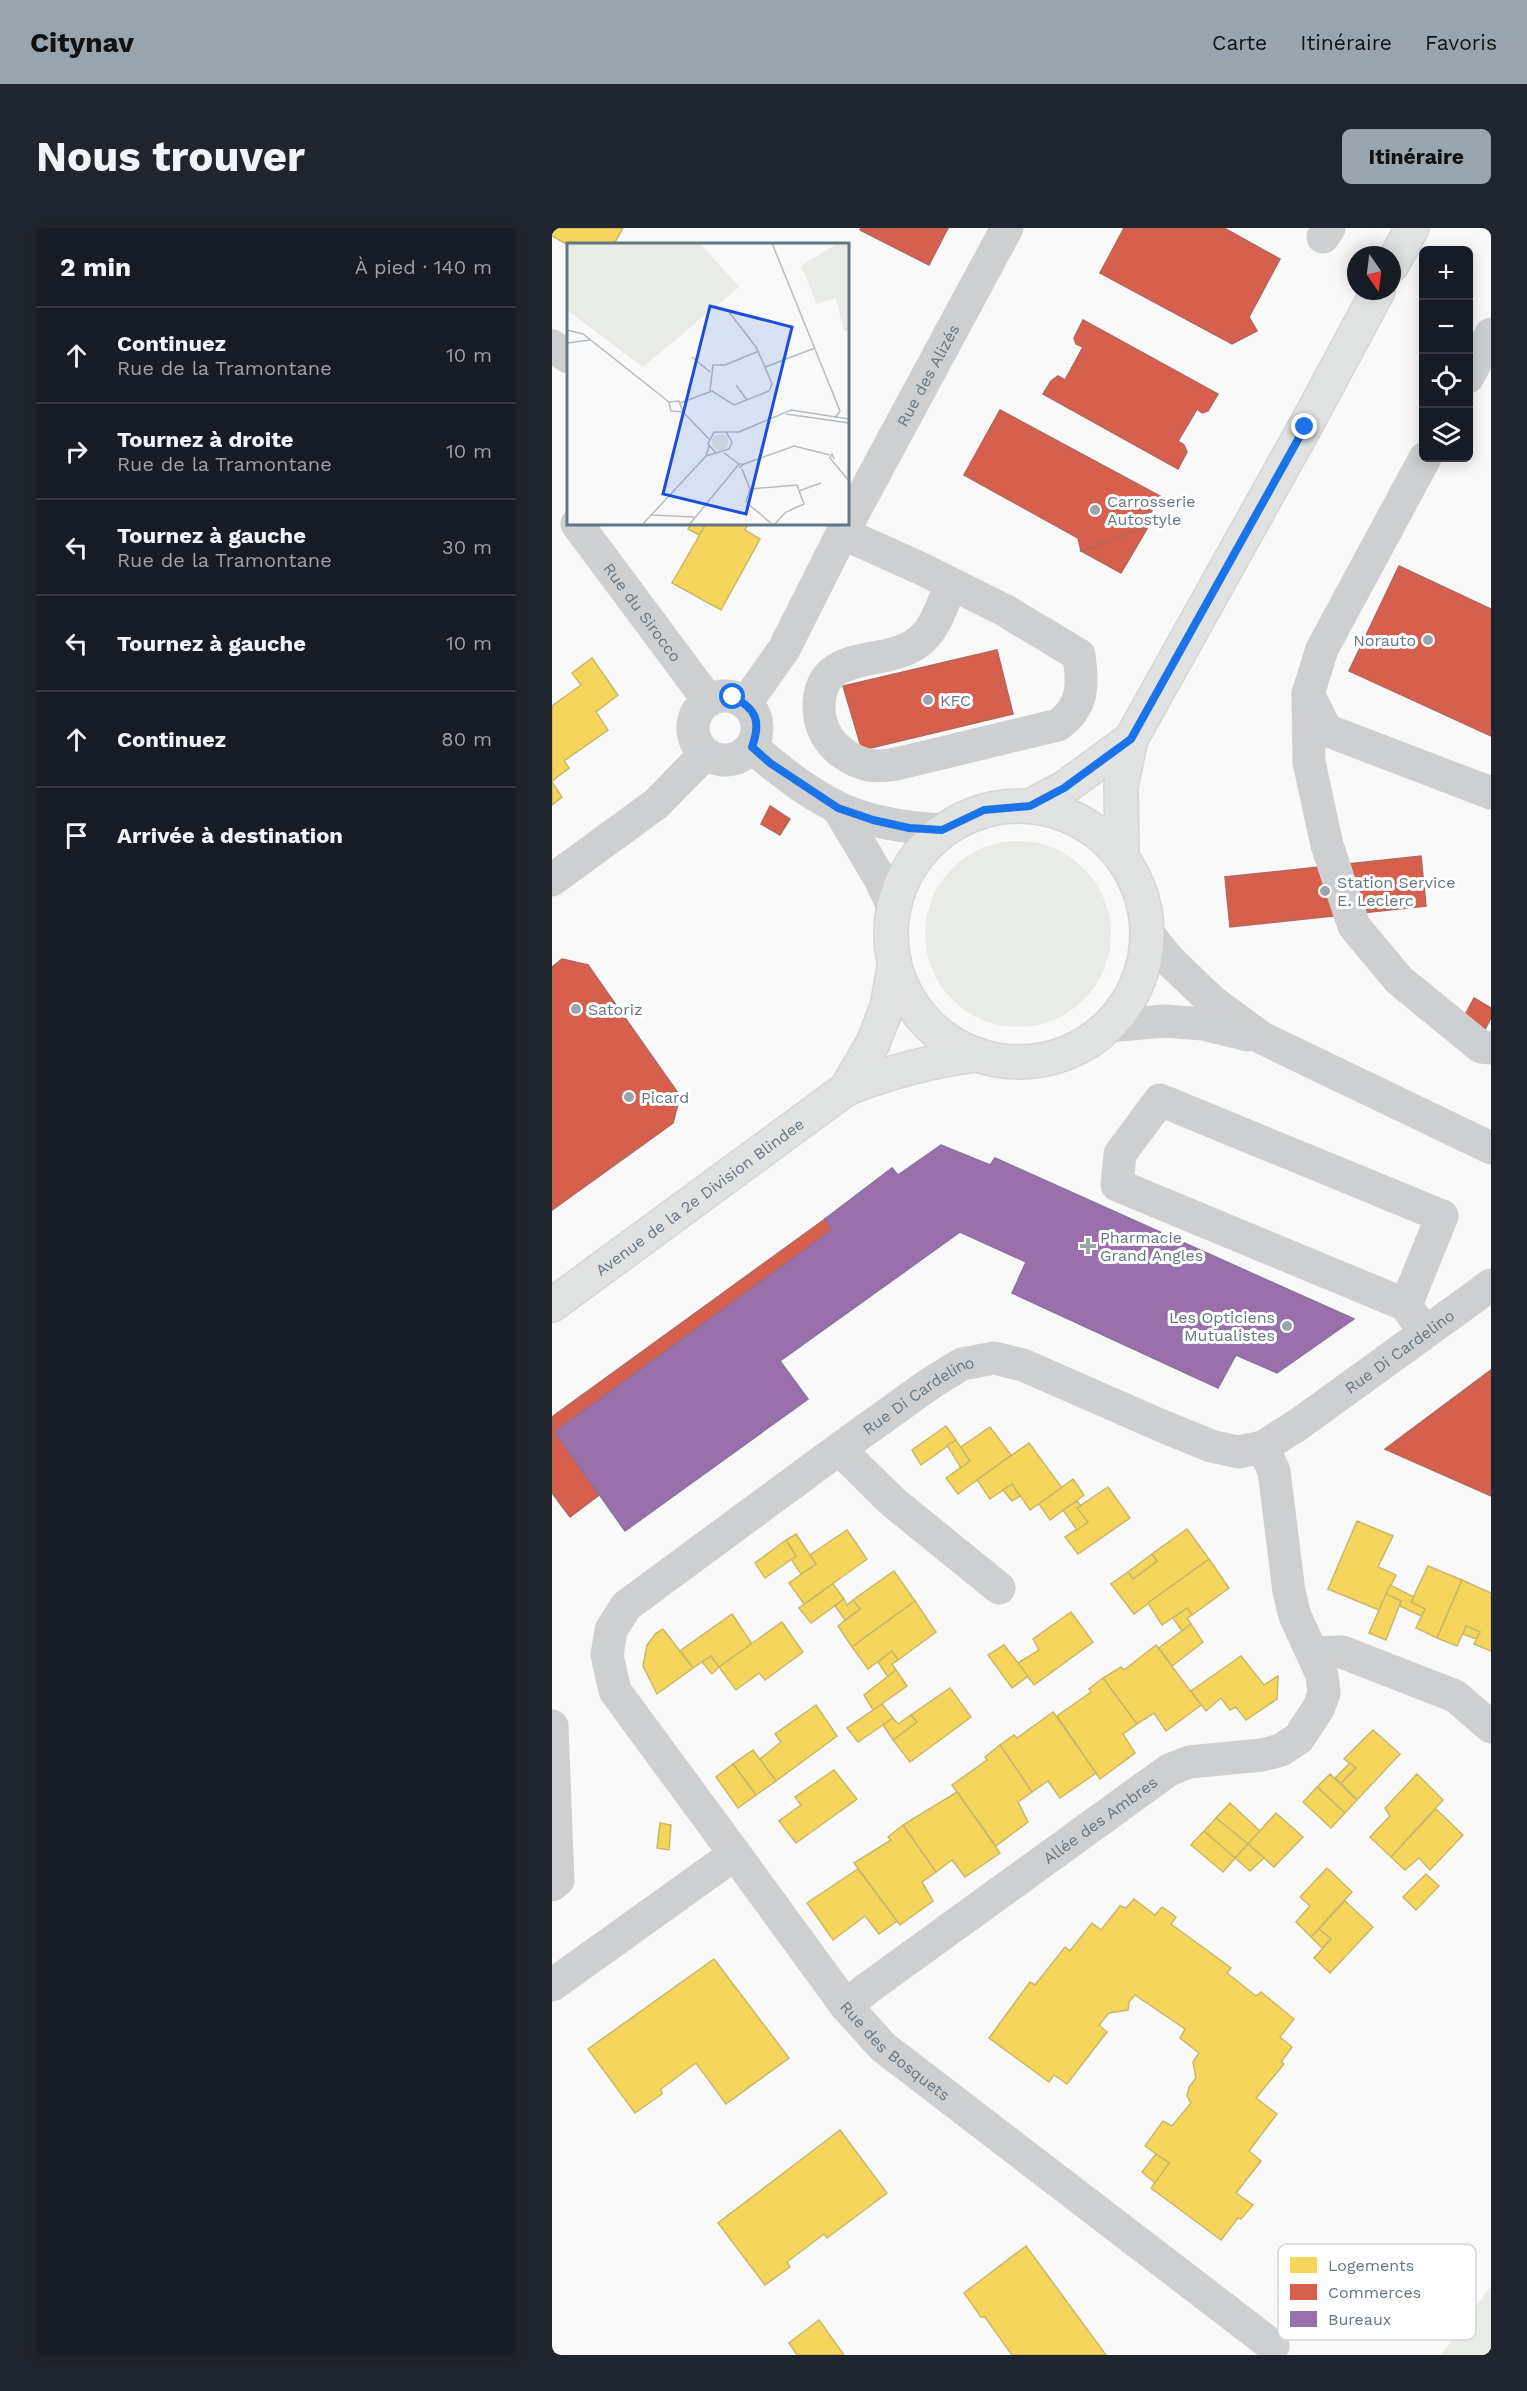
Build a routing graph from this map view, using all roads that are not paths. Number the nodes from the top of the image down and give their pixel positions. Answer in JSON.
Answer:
{"nodes":[{"id":1,"x":1007,"y":228,"type":"edge"},
{"id":2,"x":1412,"y":228,"type":"edge"},
{"id":3,"x":1401,"y":248,"type":"edge"},
{"id":4,"x":1373,"y":300,"type":"edge"},
{"id":5,"x":1491,"y":334,"type":"edge"},
{"id":6,"x":552,"y":346,"type":"edge"},
{"id":7,"x":567,"y":356,"type":"edge"},
{"id":8,"x":1473,"y":367,"type":"edge"},
{"id":9,"x":1423,"y":462,"type":"edge"},
{"id":10,"x":567,"y":513,"type":"edge"},
{"id":11,"x":552,"y":519,"type":"edge"},
{"id":12,"x":849,"y":520,"type":"edge"},
{"id":13,"x":578,"y":525,"type":"edge"},
{"id":14,"x":846,"y":526,"type":"edge"},
{"id":15,"x":951,"y":584,"type":"junction"},
{"id":16,"x":1308,"y":694,"type":"junction"},
{"id":17,"x":708,"y":700,"type":"junction"},
{"id":18,"x":746,"y":703,"type":"junction"},
{"id":19,"x":1131,"y":739,"type":"junction"},
{"id":20,"x":752,"y":747,"type":"junction"},
{"id":21,"x":705,"y":754,"type":"junction"},
{"id":22,"x":1491,"y":794,"type":"edge"},
{"id":23,"x":1030,"y":806,"type":"junction"},
{"id":24,"x":838,"y":808,"type":"junction"},
{"id":25,"x":942,"y":830,"type":"junction"},
{"id":26,"x":1122,"y":856,"type":"junction"},
{"id":27,"x":552,"y":879,"type":"edge"},
{"id":28,"x":893,"y":906,"type":"junction"},
{"id":29,"x":1148,"y":934,"type":"junction"},
{"id":30,"x":894,"y":968,"type":"junction"},
{"id":31,"x":1108,"y":1026,"type":"junction"},
{"id":32,"x":1262,"y":1038,"type":"junction"},
{"id":33,"x":1491,"y":1048,"type":"edge"},
{"id":34,"x":976,"y":1055,"type":"junction"},
{"id":35,"x":846,"y":1089,"type":"junction"},
{"id":36,"x":1491,"y":1148,"type":"edge"},
{"id":37,"x":1491,"y":1285,"type":"edge"},
{"id":38,"x":552,"y":1305,"type":"edge"},
{"id":39,"x":1406,"y":1305,"type":"junction"},
{"id":40,"x":1425,"y":1332,"type":"junction"},
{"id":41,"x":1263,"y":1447,"type":"junction"},
{"id":42,"x":839,"y":1449,"type":"junction"},
{"id":43,"x":999,"y":1588,"type":"dead end"},
{"id":44,"x":1313,"y":1653,"type":"junction"},
{"id":45,"x":552,"y":1726,"type":"edge"},
{"id":46,"x":1491,"y":1727,"type":"edge"},
{"id":47,"x":735,"y":1854,"type":"junction"},
{"id":48,"x":552,"y":1885,"type":"edge"},
{"id":49,"x":552,"y":1985,"type":"edge"},
{"id":50,"x":846,"y":2006,"type":"junction"},
{"id":51,"x":1273,"y":2346,"type":"dead end"}],
"edges":[{"from":1,"to":12,"type":"street","name":"Rue des Alizés"},
{"from":2,"to":3,"type":"main road"},
{"from":4,"to":19,"type":"main road"},
{"from":5,"to":8,"type":"street"},
{"from":6,"to":7,"type":"street"},
{"from":9,"to":16,"type":"street"},
{"from":10,"to":11,"type":"street"},
{"from":13,"to":17,"type":"street","name":"Rue du Sirocco"},
{"from":14,"to":15,"type":"street"},
{"from":14,"to":18,"type":"street","name":"Rue des Alizés"},
{"from":15,"to":15,"type":"street"},
{"from":16,"to":22,"type":"street"},
{"from":16,"to":33,"type":"street"},
{"from":17,"to":18,"type":"street"},
{"from":17,"to":21,"type":"street"},
{"from":18,"to":20,"type":"street"},
{"from":19,"to":23,"type":"main road"},
{"from":19,"to":26,"type":"main road"},
{"from":20,"to":21,"type":"street"},
{"from":20,"to":24,"type":"street"},
{"from":21,"to":27,"type":"street"},
{"from":23,"to":25,"type":"main road"},
{"from":23,"to":26,"type":"main road"},
{"from":24,"to":25,"type":"street"},
{"from":24,"to":28,"type":"street"},
{"from":25,"to":28,"type":"main road"},
{"from":26,"to":29,"type":"main road"},
{"from":28,"to":30,"type":"main road"},
{"from":29,"to":31,"type":"main road"},
{"from":29,"to":32,"type":"street"},
{"from":30,"to":34,"type":"main road"},
{"from":30,"to":35,"type":"main road","name":"Avenue de la 2e Division Blindee"},
{"from":31,"to":32,"type":"street"},
{"from":31,"to":34,"type":"main road"},
{"from":32,"to":36,"type":"street"},
{"from":34,"to":35,"type":"main road","name":"Avenue de la 2e Division Blindee"},
{"from":35,"to":38,"type":"main road","name":"Avenue de la 2e Division Blindee"},
{"from":37,"to":40,"type":"street","name":"Rue Di Cardelino"},
{"from":39,"to":39,"type":"street"},
{"from":39,"to":40,"type":"street"},
{"from":40,"to":41,"type":"street","name":"Rue Di Cardelino"},
{"from":41,"to":42,"type":"street","name":"Rue Di Cardelino"},
{"from":41,"to":44,"type":"street","name":"Allée des Ambres"},
{"from":42,"to":43,"type":"street"},
{"from":42,"to":47,"type":"street","name":"Rue Di Cardelino"},
{"from":44,"to":46,"type":"street"},
{"from":44,"to":50,"type":"street","name":"Allée des Ambres"},
{"from":45,"to":48,"type":"street"},
{"from":47,"to":49,"type":"street"},
{"from":47,"to":50,"type":"street","name":"Rue des Bosquets"},
{"from":50,"to":51,"type":"street","name":"Rue des Bosquets"}]}
